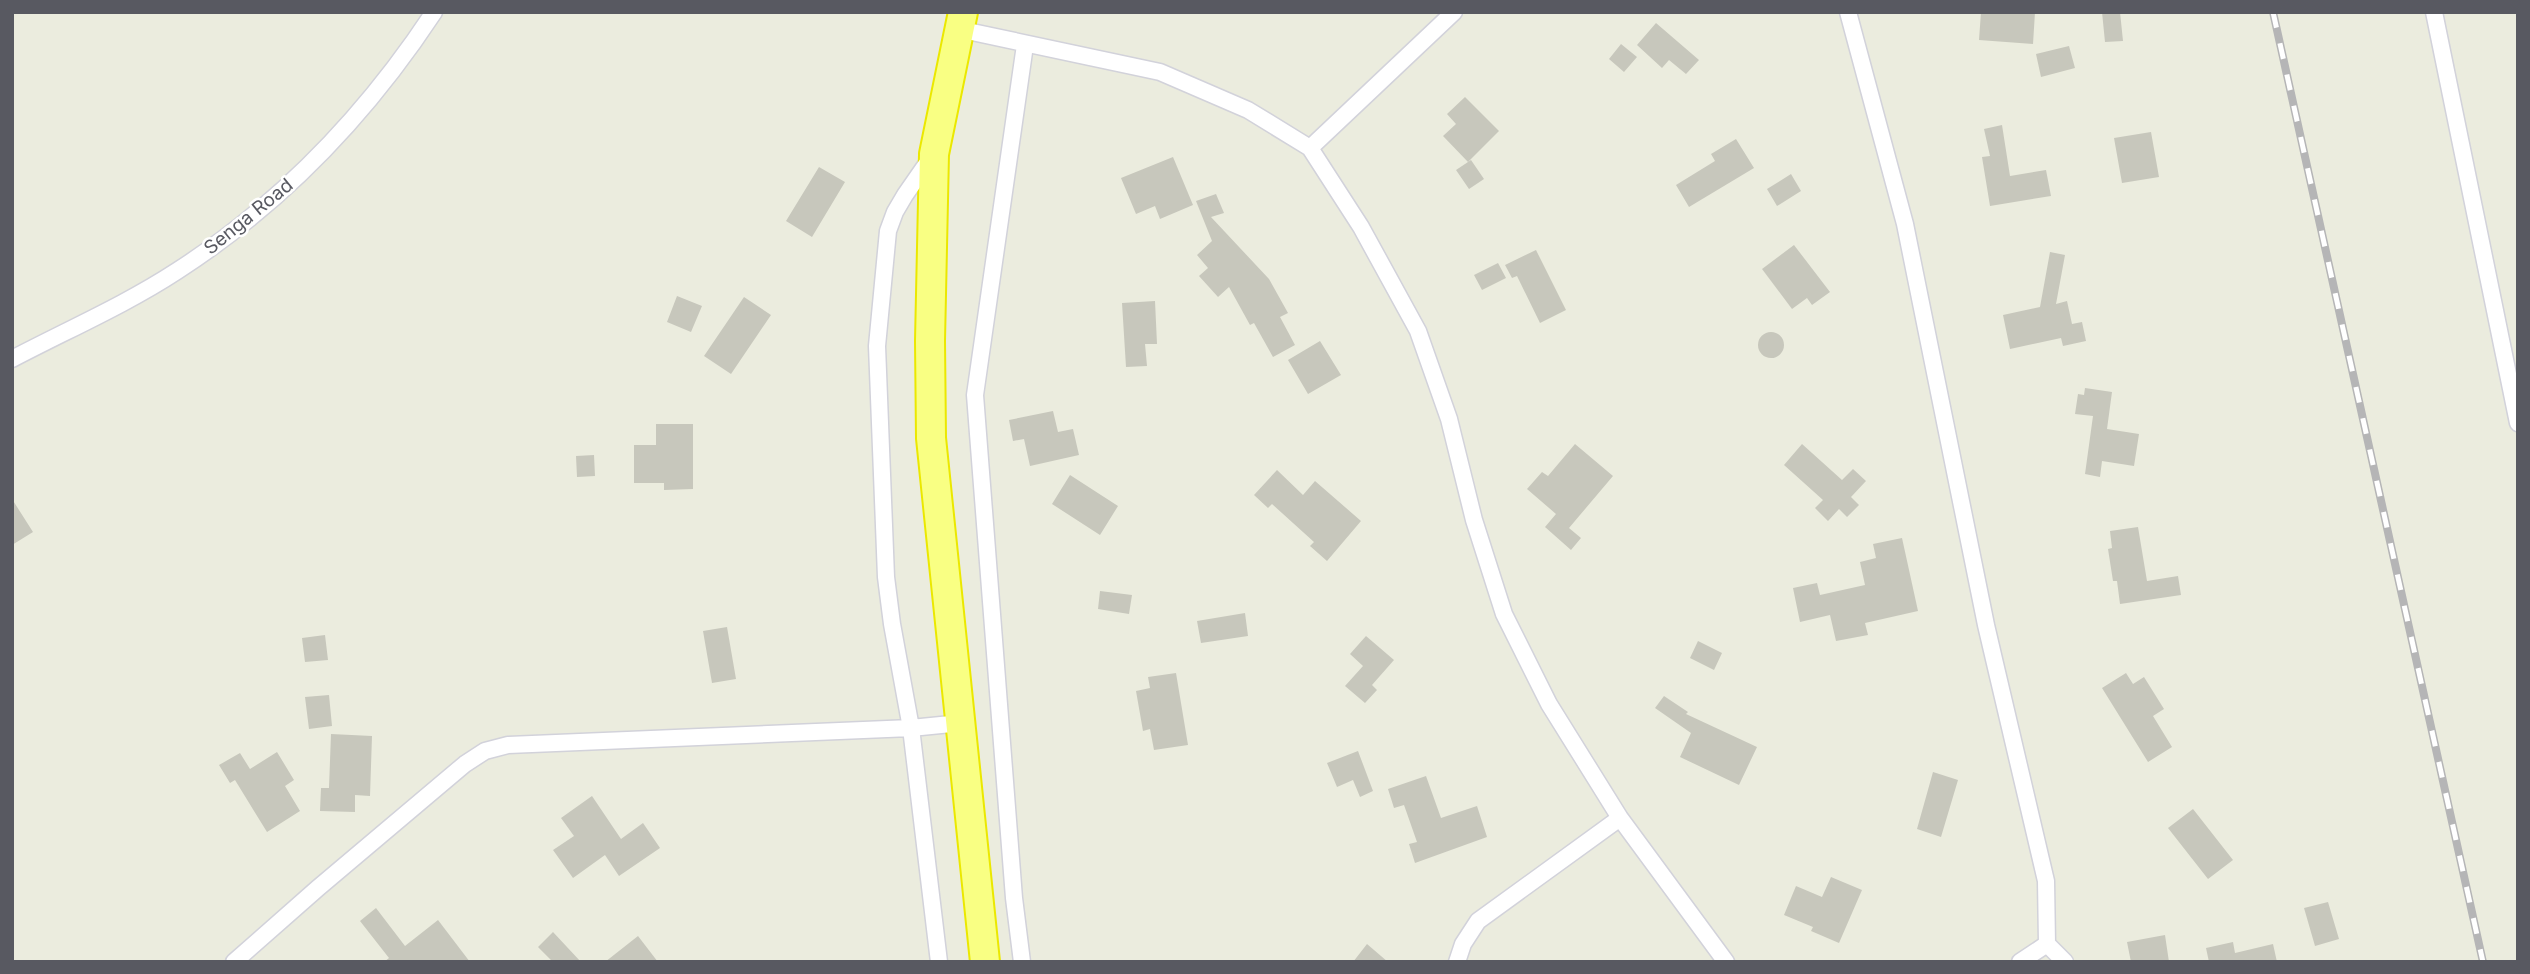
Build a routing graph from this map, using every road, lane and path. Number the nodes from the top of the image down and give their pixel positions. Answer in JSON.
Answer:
{"nodes":[{"id":1,"x":434,"y":12,"type":"edge"},
{"id":2,"x":1454,"y":12,"type":"edge"},
{"id":3,"x":1848,"y":12,"type":"edge"},
{"id":4,"x":2434,"y":12,"type":"edge"},
{"id":5,"x":960,"y":21,"type":"edge"},
{"id":6,"x":1024,"y":45,"type":"junction"},
{"id":7,"x":1310,"y":148,"type":"junction"},
{"id":8,"x":934,"y":154,"type":"junction"},
{"id":9,"x":12,"y":359,"type":"edge"},
{"id":10,"x":2518,"y":423,"type":"edge"},
{"id":11,"x":961,"y":723,"type":"junction"},
{"id":12,"x":911,"y":728,"type":"junction"},
{"id":13,"x":1620,"y":818,"type":"junction"},
{"id":14,"x":2047,"y":944,"type":"junction"},
{"id":15,"x":234,"y":962,"type":"edge"},
{"id":16,"x":939,"y":962,"type":"edge"},
{"id":17,"x":985,"y":962,"type":"edge"},
{"id":18,"x":1022,"y":962,"type":"edge"},
{"id":19,"x":1457,"y":962,"type":"edge"},
{"id":20,"x":1726,"y":962,"type":"edge"},
{"id":21,"x":2020,"y":962,"type":"edge"},
{"id":22,"x":2065,"y":962,"type":"edge"}],
"edges":[{"from":1,"to":9,"type":"street","name":"Senga Road"},
{"from":2,"to":7,"type":"street"},
{"from":3,"to":14,"type":"street"},
{"from":4,"to":10,"type":"street"},
{"from":5,"to":6,"type":"street"},
{"from":5,"to":8,"type":"highway"},
{"from":6,"to":7,"type":"street"},
{"from":6,"to":18,"type":"street"},
{"from":7,"to":13,"type":"street"},
{"from":8,"to":11,"type":"highway"},
{"from":8,"to":12,"type":"street"},
{"from":11,"to":12,"type":"street"},
{"from":11,"to":17,"type":"highway"},
{"from":12,"to":15,"type":"street"},
{"from":12,"to":16,"type":"street"},
{"from":13,"to":19,"type":"street"},
{"from":13,"to":20,"type":"street"},
{"from":14,"to":21,"type":"street"},
{"from":14,"to":22,"type":"street"}]}
